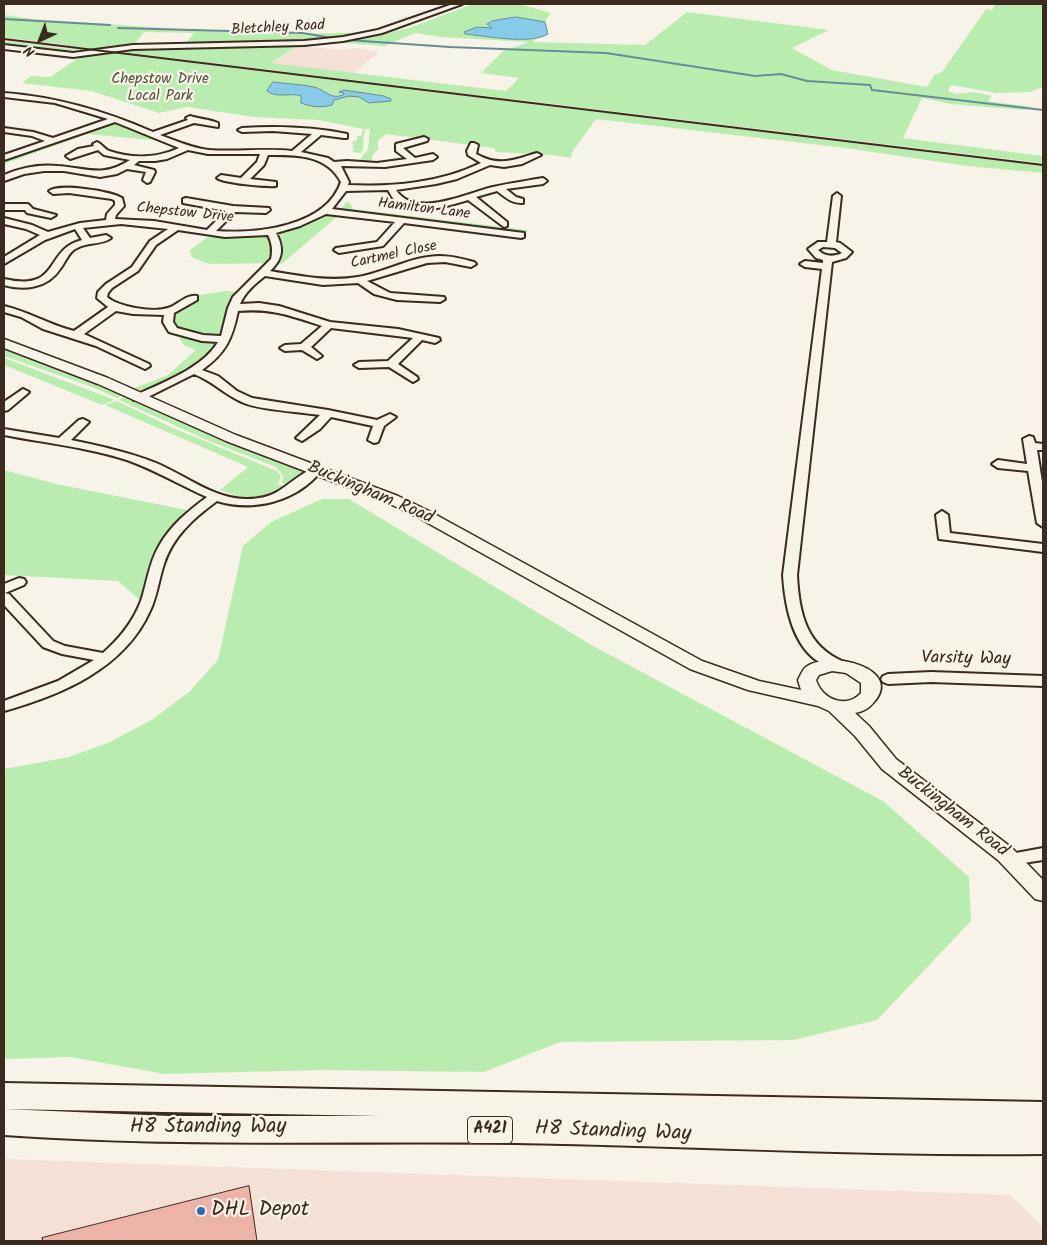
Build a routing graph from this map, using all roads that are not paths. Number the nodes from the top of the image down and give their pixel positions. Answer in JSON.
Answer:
{"nodes":[{"id":1,"x":459,"y":4,"type":"edge"},
{"id":2,"x":4,"y":46,"type":"edge"},
{"id":3,"x":4,"y":96,"type":"edge"},
{"id":4,"x":116,"y":119,"type":"junction"},
{"id":5,"x":215,"y":125,"type":"dead end"},
{"id":6,"x":4,"y":130,"type":"edge"},
{"id":7,"x":242,"y":130,"type":"dead end"},
{"id":8,"x":319,"y":132,"type":"junction"},
{"id":9,"x":154,"y":134,"type":"junction"},
{"id":10,"x":344,"y":136,"type":"dead end"},
{"id":11,"x":424,"y":139,"type":"dead end"},
{"id":12,"x":53,"y":141,"type":"junction"},
{"id":13,"x":186,"y":148,"type":"junction"},
{"id":14,"x":469,"y":149,"type":"dead end"},
{"id":15,"x":265,"y":151,"type":"junction"},
{"id":16,"x":294,"y":153,"type":"junction"},
{"id":17,"x":537,"y":155,"type":"dead end"},
{"id":18,"x":70,"y":156,"type":"dead end"},
{"id":19,"x":433,"y":157,"type":"dead end"},
{"id":20,"x":4,"y":158,"type":"edge"},
{"id":21,"x":138,"y":158,"type":"junction"},
{"id":22,"x":414,"y":161,"type":"junction"},
{"id":23,"x":487,"y":163,"type":"junction"},
{"id":24,"x":334,"y":165,"type":"junction"},
{"id":25,"x":126,"y":166,"type":"junction"},
{"id":26,"x":4,"y":178,"type":"edge"},
{"id":27,"x":221,"y":178,"type":"dead end"},
{"id":28,"x":147,"y":180,"type":"dead end"},
{"id":29,"x":243,"y":181,"type":"junction"},
{"id":30,"x":543,"y":181,"type":"dead end"},
{"id":31,"x":273,"y":184,"type":"dead end"},
{"id":32,"x":110,"y":185,"type":"dead end"},
{"id":33,"x":344,"y":188,"type":"junction"},
{"id":34,"x":391,"y":188,"type":"junction"},
{"id":35,"x":498,"y":188,"type":"junction"},
{"id":36,"x":53,"y":191,"type":"dead end"},
{"id":37,"x":97,"y":194,"type":"junction"},
{"id":38,"x":837,"y":196,"type":"dead end"},
{"id":39,"x":470,"y":197,"type":"junction"},
{"id":40,"x":186,"y":201,"type":"dead end"},
{"id":41,"x":520,"y":201,"type":"dead end"},
{"id":42,"x":4,"y":207,"type":"edge"},
{"id":43,"x":233,"y":209,"type":"junction"},
{"id":44,"x":266,"y":210,"type":"dead end"},
{"id":45,"x":325,"y":210,"type":"junction"},
{"id":46,"x":51,"y":215,"type":"dead end"},
{"id":47,"x":402,"y":220,"type":"junction"},
{"id":48,"x":4,"y":221,"type":"edge"},
{"id":49,"x":110,"y":222,"type":"junction"},
{"id":50,"x":497,"y":222,"type":"dead end"},
{"id":51,"x":17,"y":224,"type":"junction"},
{"id":52,"x":78,"y":227,"type":"junction"},
{"id":53,"x":177,"y":227,"type":"junction"},
{"id":54,"x":271,"y":231,"type":"junction"},
{"id":55,"x":4,"y":232,"type":"edge"},
{"id":56,"x":209,"y":233,"type":"junction"},
{"id":57,"x":521,"y":235,"type":"dead end"},
{"id":58,"x":47,"y":236,"type":"junction"},
{"id":59,"x":106,"y":238,"type":"dead end"},
{"id":60,"x":88,"y":241,"type":"junction"},
{"id":61,"x":831,"y":244,"type":"junction"},
{"id":62,"x":339,"y":250,"type":"dead end"},
{"id":63,"x":4,"y":261,"type":"edge"},
{"id":64,"x":828,"y":263,"type":"junction"},
{"id":65,"x":471,"y":264,"type":"dead end"},
{"id":66,"x":805,"y":264,"type":"dead end"},
{"id":67,"x":263,"y":273,"type":"junction"},
{"id":68,"x":360,"y":280,"type":"junction"},
{"id":69,"x":4,"y":282,"type":"edge"},
{"id":70,"x":193,"y":298,"type":"dead end"},
{"id":71,"x":440,"y":299,"type":"dead end"},
{"id":72,"x":115,"y":307,"type":"junction"},
{"id":73,"x":233,"y":308,"type":"junction"},
{"id":74,"x":4,"y":309,"type":"edge"},
{"id":75,"x":169,"y":312,"type":"junction"},
{"id":76,"x":329,"y":325,"type":"junction"},
{"id":77,"x":76,"y":335,"type":"junction"},
{"id":78,"x":420,"y":337,"type":"junction"},
{"id":79,"x":226,"y":340,"type":"junction"},
{"id":80,"x":435,"y":340,"type":"dead end"},
{"id":81,"x":4,"y":343,"type":"edge"},
{"id":82,"x":304,"y":347,"type":"junction"},
{"id":83,"x":285,"y":348,"type":"dead end"},
{"id":84,"x":138,"y":353,"type":"dead end"},
{"id":85,"x":317,"y":356,"type":"dead end"},
{"id":86,"x":128,"y":358,"type":"junction"},
{"id":87,"x":391,"y":364,"type":"junction"},
{"id":88,"x":359,"y":365,"type":"dead end"},
{"id":89,"x":145,"y":366,"type":"dead end"},
{"id":90,"x":192,"y":370,"type":"junction"},
{"id":91,"x":412,"y":379,"type":"dead end"},
{"id":92,"x":23,"y":392,"type":"dead end"},
{"id":93,"x":138,"y":398,"type":"junction"},
{"id":94,"x":4,"y":408,"type":"edge"},
{"id":95,"x":328,"y":413,"type":"junction"},
{"id":96,"x":390,"y":417,"type":"dead end"},
{"id":97,"x":83,"y":422,"type":"dead end"},
{"id":98,"x":380,"y":424,"type":"junction"},
{"id":99,"x":4,"y":432,"type":"edge"},
{"id":100,"x":302,"y":438,"type":"dead end"},
{"id":101,"x":374,"y":440,"type":"dead end"},
{"id":102,"x":60,"y":443,"type":"junction"},
{"id":103,"x":1043,"y":447,"type":"edge"},
{"id":104,"x":998,"y":464,"type":"dead end"},
{"id":105,"x":1033,"y":468,"type":"junction"},
{"id":106,"x":315,"y":470,"type":"junction"},
{"id":107,"x":216,"y":496,"type":"junction"},
{"id":108,"x":1041,"y":496,"type":"edge"},
{"id":109,"x":942,"y":515,"type":"dead end"},
{"id":110,"x":1043,"y":523,"type":"edge"},
{"id":111,"x":1043,"y":548,"type":"edge"},
{"id":112,"x":19,"y":582,"type":"dead end"},
{"id":113,"x":4,"y":589,"type":"edge"},
{"id":114,"x":4,"y":597,"type":"edge"},
{"id":115,"x":104,"y":658,"type":"junction"},
{"id":116,"x":815,"y":668,"type":"junction"},
{"id":117,"x":888,"y":679,"type":"dead end"},
{"id":118,"x":1043,"y":681,"type":"edge"},
{"id":119,"x":778,"y":692,"type":"junction"},
{"id":120,"x":827,"y":703,"type":"junction"},
{"id":121,"x":864,"y":703,"type":"junction"},
{"id":122,"x":4,"y":706,"type":"edge"},
{"id":123,"x":862,"y":731,"type":"junction"},
{"id":124,"x":1043,"y":854,"type":"edge"},
{"id":125,"x":1011,"y":859,"type":"junction"},
{"id":126,"x":1043,"y":894,"type":"edge"},
{"id":127,"x":4,"y":1096,"type":"edge"},
{"id":128,"x":4,"y":1122,"type":"edge"},
{"id":129,"x":974,"y":1128,"type":"junction"},
{"id":130,"x":1034,"y":1128,"type":"edge"}],
"edges":[{"from":1,"to":2,"type":"street","name":"Bletchley Road"},
{"from":3,"to":4,"type":"street"},
{"from":4,"to":9,"type":"street"},
{"from":4,"to":12,"type":"street"},
{"from":5,"to":9,"type":"street"},
{"from":6,"to":12,"type":"street"},
{"from":7,"to":8,"type":"street"},
{"from":8,"to":10,"type":"street"},
{"from":8,"to":16,"type":"street"},
{"from":9,"to":13,"type":"street"},
{"from":11,"to":22,"type":"street"},
{"from":12,"to":20,"type":"street"},
{"from":13,"to":15,"type":"street"},
{"from":13,"to":21,"type":"street"},
{"from":14,"to":23,"type":"street"},
{"from":15,"to":16,"type":"street"},
{"from":15,"to":29,"type":"street"},
{"from":16,"to":24,"type":"street"},
{"from":17,"to":23,"type":"street"},
{"from":18,"to":21,"type":"street"},
{"from":19,"to":22,"type":"street"},
{"from":21,"to":25,"type":"street"},
{"from":22,"to":24,"type":"street"},
{"from":23,"to":34,"type":"street"},
{"from":24,"to":33,"type":"street"},
{"from":25,"to":26,"type":"street"},
{"from":25,"to":28,"type":"street"},
{"from":27,"to":29,"type":"street"},
{"from":29,"to":31,"type":"street"},
{"from":30,"to":35,"type":"street"},
{"from":32,"to":37,"type":"street"},
{"from":33,"to":34,"type":"street"},
{"from":33,"to":45,"type":"street","name":"Chepstow Drive"},
{"from":34,"to":39,"type":"street"},
{"from":35,"to":39,"type":"street"},
{"from":35,"to":41,"type":"street"},
{"from":36,"to":37,"type":"street"},
{"from":37,"to":49,"type":"street"},
{"from":38,"to":61,"type":"street"},
{"from":39,"to":50,"type":"street"},
{"from":40,"to":43,"type":"street"},
{"from":42,"to":46,"type":"street"},
{"from":43,"to":44,"type":"street"},
{"from":43,"to":56,"type":"street"},
{"from":45,"to":47,"type":"street","name":"Hamilton Lane"},
{"from":45,"to":54,"type":"street","name":"Chepstow Drive"},
{"from":47,"to":57,"type":"street","name":"Hamilton Lane"},
{"from":47,"to":62,"type":"street"},
{"from":48,"to":51,"type":"street"},
{"from":49,"to":52,"type":"street","name":"Chepstow Drive"},
{"from":49,"to":53,"type":"street","name":"Chepstow Drive"},
{"from":51,"to":55,"type":"street"},
{"from":51,"to":58,"type":"street"},
{"from":52,"to":58,"type":"street","name":"Chepstow Drive"},
{"from":52,"to":60,"type":"street"},
{"from":53,"to":56,"type":"street","name":"Chepstow Drive"},
{"from":53,"to":72,"type":"street"},
{"from":54,"to":56,"type":"street","name":"Chepstow Drive"},
{"from":54,"to":67,"type":"street"},
{"from":58,"to":63,"type":"street","name":"Chepstow Drive"},
{"from":59,"to":60,"type":"street"},
{"from":60,"to":69,"type":"street"},
{"from":61,"to":64,"type":"street"},
{"from":61,"to":64,"type":"street"},
{"from":64,"to":66,"type":"street"},
{"from":64,"to":116,"type":"street"},
{"from":65,"to":68,"type":"street","name":"Cartmel Close"},
{"from":67,"to":68,"type":"street","name":"Cartmel Close"},
{"from":67,"to":73,"type":"street"},
{"from":68,"to":71,"type":"street"},
{"from":70,"to":75,"type":"street"},
{"from":72,"to":75,"type":"street"},
{"from":72,"to":77,"type":"street"},
{"from":73,"to":76,"type":"street"},
{"from":73,"to":79,"type":"street"},
{"from":74,"to":77,"type":"street"},
{"from":75,"to":79,"type":"street"},
{"from":76,"to":78,"type":"street"},
{"from":76,"to":82,"type":"street"},
{"from":77,"to":86,"type":"street"},
{"from":78,"to":80,"type":"street"},
{"from":78,"to":87,"type":"street"},
{"from":79,"to":90,"type":"street"},
{"from":81,"to":93,"type":"main road","name":"Buckingham Road"},
{"from":82,"to":83,"type":"street"},
{"from":82,"to":85,"type":"street"},
{"from":84,"to":86,"type":"street"},
{"from":86,"to":89,"type":"street"},
{"from":87,"to":88,"type":"street"},
{"from":87,"to":91,"type":"street"},
{"from":90,"to":93,"type":"street"},
{"from":90,"to":95,"type":"street"},
{"from":92,"to":94,"type":"street"},
{"from":93,"to":106,"type":"main road","name":"Buckingham Road"},
{"from":95,"to":98,"type":"street"},
{"from":95,"to":100,"type":"street"},
{"from":96,"to":98,"type":"street"},
{"from":97,"to":102,"type":"street"},
{"from":98,"to":101,"type":"street"},
{"from":99,"to":102,"type":"street"},
{"from":102,"to":107,"type":"street"},
{"from":103,"to":105,"type":"street"},
{"from":104,"to":105,"type":"street"},
{"from":105,"to":108,"type":"street"},
{"from":106,"to":107,"type":"street"},
{"from":106,"to":119,"type":"main road","name":"Buckingham Road"},
{"from":107,"to":115,"type":"street"},
{"from":108,"to":110,"type":"street"},
{"from":109,"to":111,"type":"street"},
{"from":112,"to":113,"type":"street"},
{"from":114,"to":115,"type":"street"},
{"from":115,"to":122,"type":"street"},
{"from":116,"to":119,"type":"main road"},
{"from":116,"to":120,"type":"main road"},
{"from":116,"to":121,"type":"main road"},
{"from":117,"to":118,"type":"street","name":"Varsity Way"},
{"from":119,"to":120,"type":"main road","name":"Buckingham Road"},
{"from":120,"to":121,"type":"main road"},
{"from":120,"to":123,"type":"main road","name":"Buckingham Road"},
{"from":121,"to":123,"type":"main road"},
{"from":123,"to":125,"type":"main road","name":"Buckingham Road"},
{"from":124,"to":125,"type":"street"},
{"from":125,"to":126,"type":"main road","name":"Buckingham Road"},
{"from":127,"to":129,"type":"highway","name":"H8 Standing Way","number":"A421"},
{"from":128,"to":129,"type":"highway","name":"H8 Standing Way","number":"A421"},
{"from":129,"to":130,"type":"highway","name":"H8 Standing Way","number":"A421"}]}
